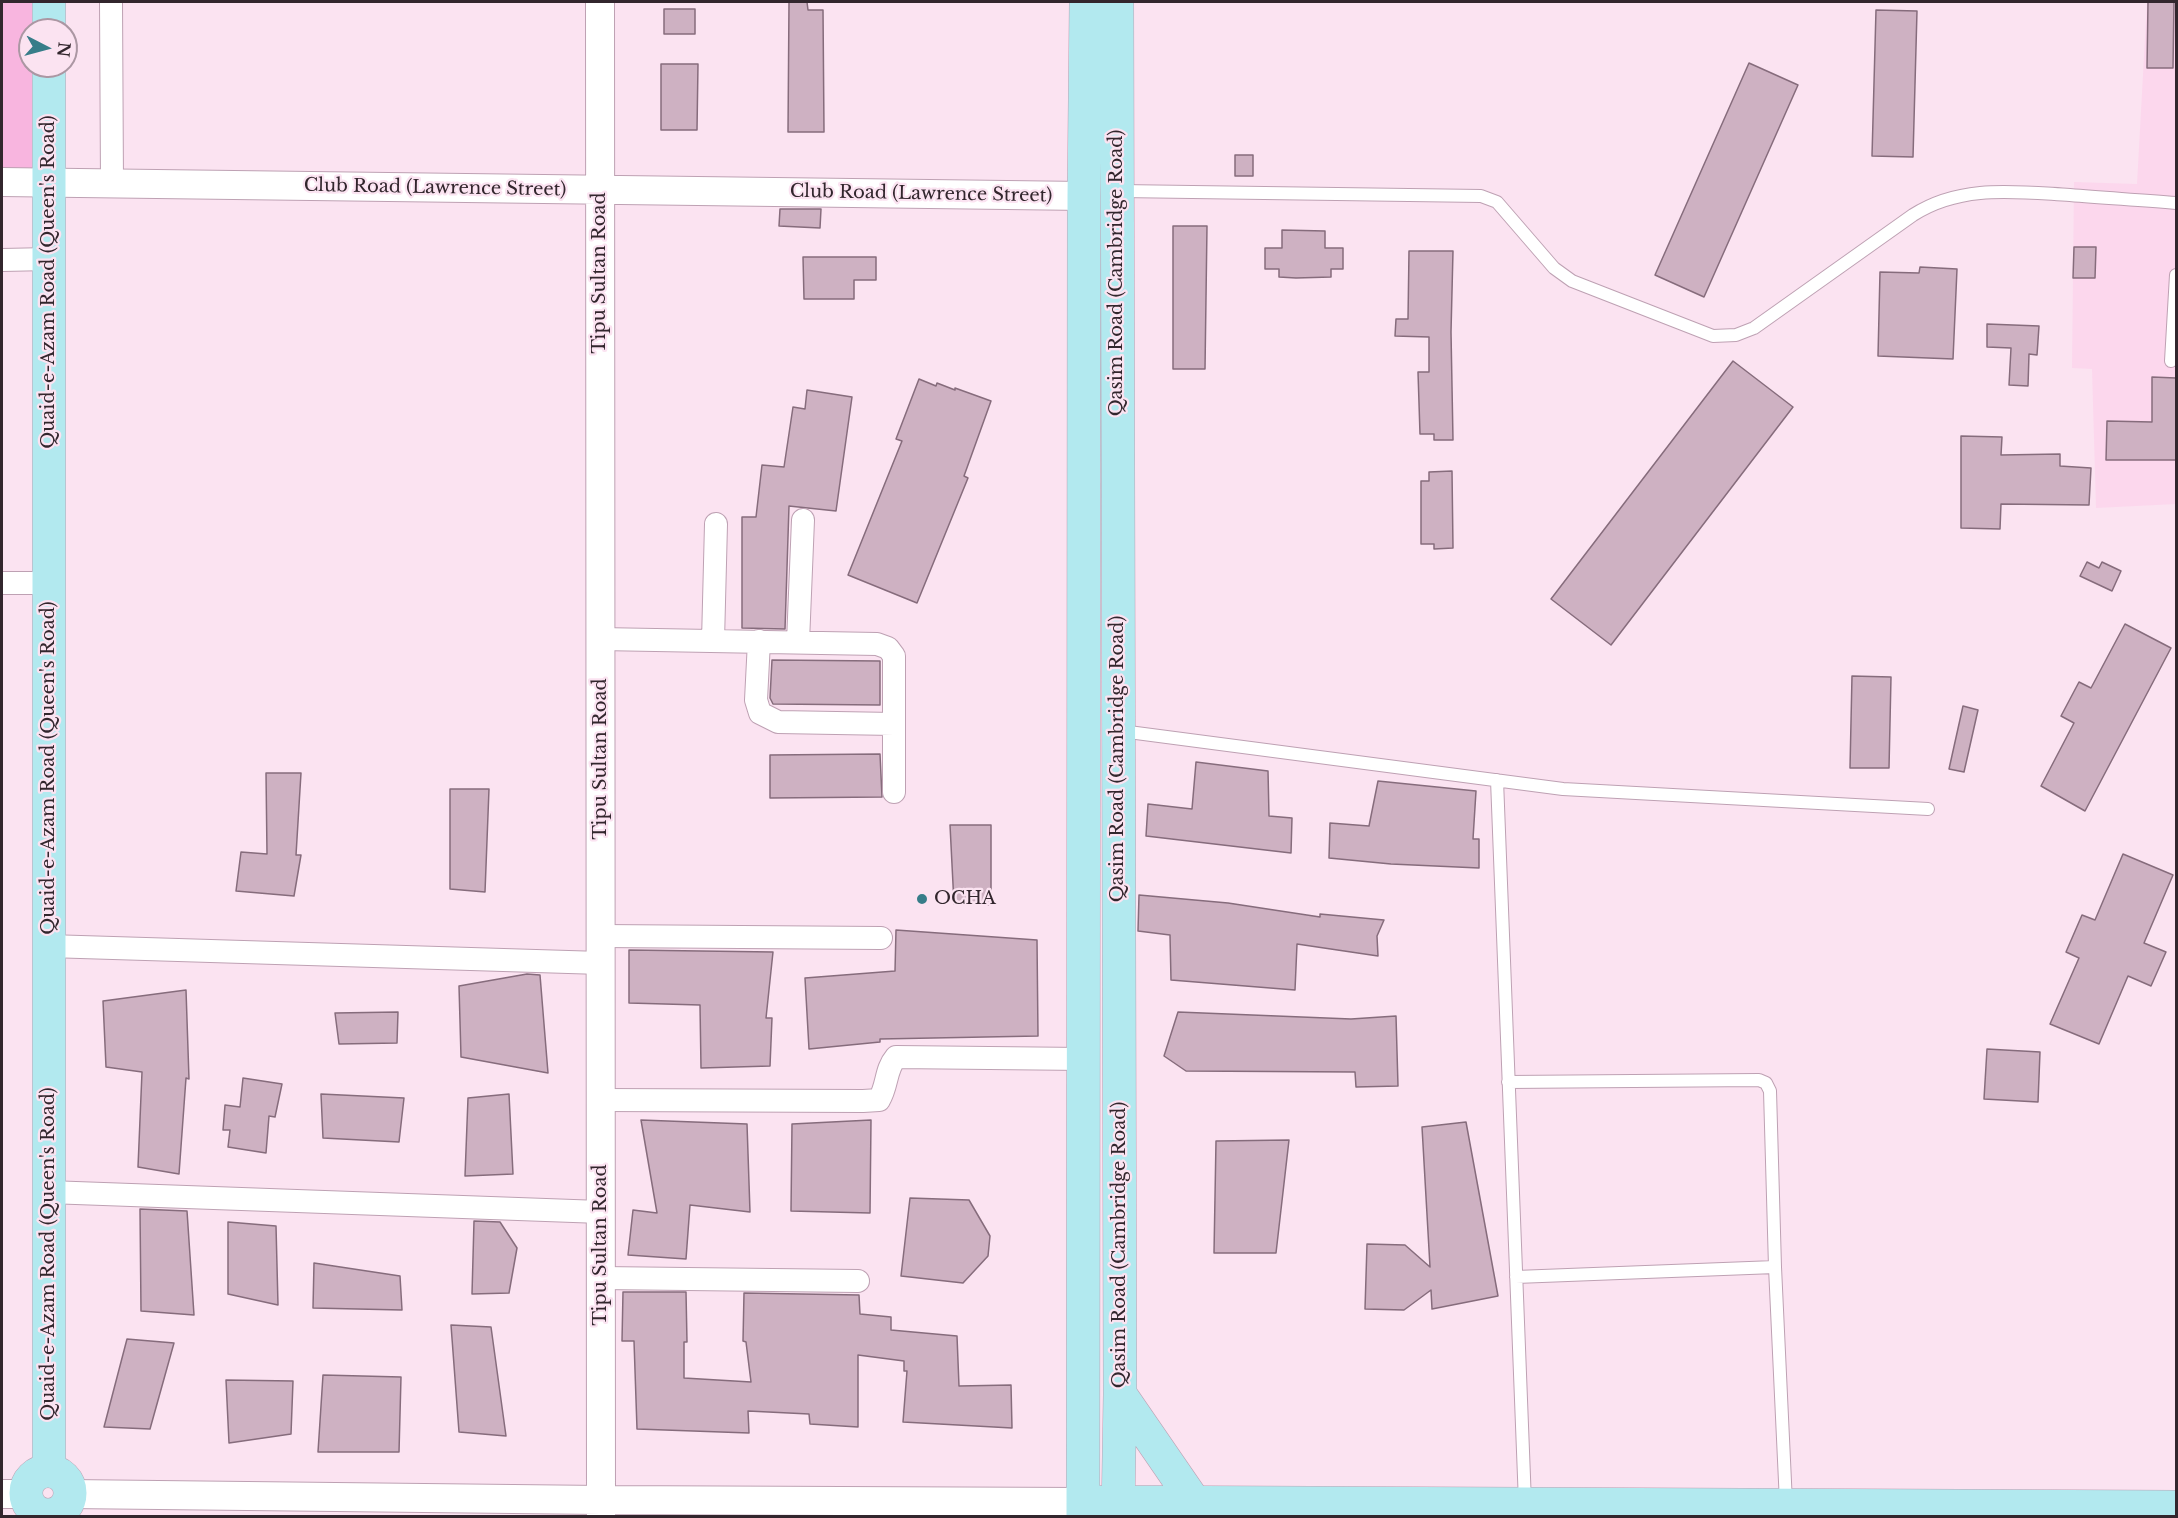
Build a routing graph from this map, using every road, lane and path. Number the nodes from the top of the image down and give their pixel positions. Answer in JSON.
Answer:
{"nodes":[{"id":1,"x":49,"y":2,"type":"edge"},
{"id":2,"x":111,"y":2,"type":"edge"},
{"id":3,"x":600,"y":2,"type":"edge"},
{"id":4,"x":1086,"y":2,"type":"edge"},
{"id":5,"x":1117,"y":2,"type":"edge"},
{"id":6,"x":49,"y":18,"type":"edge"},
{"id":7,"x":49,"y":78,"type":"edge"},
{"id":8,"x":2,"y":182,"type":"edge"},
{"id":9,"x":49,"y":183,"type":"junction"},
{"id":10,"x":112,"y":184,"type":"junction"},
{"id":11,"x":600,"y":190,"type":"junction"},
{"id":12,"x":1116,"y":191,"type":"junction"},
{"id":13,"x":1084,"y":196,"type":"junction"},
{"id":14,"x":2176,"y":202,"type":"edge"},
{"id":15,"x":49,"y":259,"type":"junction"},
{"id":16,"x":2,"y":260,"type":"edge"},
{"id":17,"x":2176,"y":275,"type":"edge"},
{"id":18,"x":2171,"y":361,"type":"dead end"},
{"id":19,"x":803,"y":520,"type":"dead end"},
{"id":20,"x":716,"y":524,"type":"dead end"},
{"id":21,"x":2,"y":583,"type":"edge"},
{"id":22,"x":50,"y":583,"type":"junction"},
{"id":23,"x":600,"y":639,"type":"junction"},
{"id":24,"x":713,"y":640,"type":"junction"},
{"id":25,"x":759,"y":641,"type":"junction"},
{"id":26,"x":798,"y":642,"type":"junction"},
{"id":27,"x":894,"y":724,"type":"junction"},
{"id":28,"x":1118,"y":731,"type":"junction"},
{"id":29,"x":1497,"y":780,"type":"junction"},
{"id":30,"x":894,"y":792,"type":"dead end"},
{"id":31,"x":1928,"y":809,"type":"dead end"},
{"id":32,"x":881,"y":938,"type":"dead end"},
{"id":33,"x":48,"y":946,"type":"junction"},
{"id":34,"x":601,"y":949,"type":"junction"},
{"id":35,"x":1083,"y":1059,"type":"junction"},
{"id":36,"x":1508,"y":1082,"type":"junction"},
{"id":37,"x":601,"y":1100,"type":"junction"},
{"id":38,"x":48,"y":1192,"type":"junction"},
{"id":39,"x":601,"y":1212,"type":"junction"},
{"id":40,"x":1775,"y":1267,"type":"junction"},
{"id":41,"x":1516,"y":1277,"type":"junction"},
{"id":42,"x":601,"y":1278,"type":"junction"},
{"id":43,"x":858,"y":1281,"type":"dead end"},
{"id":44,"x":1120,"y":1394,"type":"junction"},
{"id":45,"x":40,"y":1497,"type":"edge"},
{"id":46,"x":1786,"y":1506,"type":"junction"},
{"id":47,"x":2176,"y":1507,"type":"edge"},
{"id":48,"x":601,"y":1508,"type":"edge"},
{"id":49,"x":754,"y":1509,"type":"edge"},
{"id":50,"x":1082,"y":1509,"type":"edge"},
{"id":51,"x":1118,"y":1509,"type":"edge"},
{"id":52,"x":1200,"y":1510,"type":"edge"},
{"id":53,"x":1524,"y":1511,"type":"edge"},
{"id":54,"x":2032,"y":1512,"type":"edge"}],
"edges":[{"from":1,"to":6,"type":"main road"},
{"from":2,"to":10,"type":"street"},
{"from":3,"to":11,"type":"street","name":"Tipu Sultan Road"},
{"from":4,"to":13,"type":"main road","name":"Qasim Road (Cambridge Road)"},
{"from":5,"to":12,"type":"main road","name":"Qasim Road (Cambridge Road)"},
{"from":7,"to":9,"type":"main road","name":"Quaid-e-Azam Road (Queen's Road)"},
{"from":8,"to":9,"type":"street","name":"Club Road (Lawrence Street)"},
{"from":9,"to":10,"type":"street","name":"Club Road (Lawrence Street)"},
{"from":9,"to":15,"type":"main road","name":"Quaid-e-Azam Road (Queen's Road)"},
{"from":10,"to":11,"type":"street","name":"Club Road (Lawrence Street)"},
{"from":11,"to":13,"type":"street","name":"Club Road (Lawrence Street)"},
{"from":11,"to":23,"type":"street","name":"Tipu Sultan Road"},
{"from":12,"to":14,"type":"lane"},
{"from":12,"to":28,"type":"main road","name":"Qasim Road (Cambridge Road)"},
{"from":13,"to":35,"type":"main road","name":"Qasim Road (Cambridge Road)"},
{"from":15,"to":16,"type":"street"},
{"from":15,"to":22,"type":"main road","name":"Quaid-e-Azam Road (Queen's Road)"},
{"from":17,"to":18,"type":"lane"},
{"from":19,"to":26,"type":"street"},
{"from":20,"to":24,"type":"street"},
{"from":21,"to":22,"type":"street"},
{"from":22,"to":33,"type":"main road","name":"Quaid-e-Azam Road (Queen's Road)"},
{"from":23,"to":24,"type":"street"},
{"from":23,"to":34,"type":"street","name":"Tipu Sultan Road"},
{"from":24,"to":25,"type":"street"},
{"from":25,"to":26,"type":"street"},
{"from":25,"to":27,"type":"street"},
{"from":26,"to":27,"type":"street"},
{"from":27,"to":30,"type":"street"},
{"from":28,"to":29,"type":"lane"},
{"from":28,"to":44,"type":"main road","name":"Qasim Road (Cambridge Road)"},
{"from":29,"to":31,"type":"lane"},
{"from":29,"to":36,"type":"lane"},
{"from":32,"to":34,"type":"street"},
{"from":33,"to":34,"type":"street"},
{"from":33,"to":38,"type":"main road","name":"Quaid-e-Azam Road (Queen's Road)"},
{"from":34,"to":37,"type":"street","name":"Tipu Sultan Road"},
{"from":35,"to":37,"type":"street"},
{"from":35,"to":50,"type":"main road","name":"Qasim Road (Cambridge Road)"},
{"from":36,"to":40,"type":"lane"},
{"from":36,"to":41,"type":"lane"},
{"from":37,"to":39,"type":"street","name":"Tipu Sultan Road"},
{"from":38,"to":39,"type":"street"},
{"from":38,"to":45,"type":"main road","name":"Quaid-e-Azam Road (Queen's Road)"},
{"from":39,"to":42,"type":"street","name":"Tipu Sultan Road"},
{"from":40,"to":41,"type":"lane"},
{"from":40,"to":46,"type":"lane"},
{"from":41,"to":53,"type":"lane"},
{"from":42,"to":43,"type":"street"},
{"from":42,"to":48,"type":"street","name":"Tipu Sultan Road"},
{"from":44,"to":51,"type":"main road","name":"Qasim Road (Cambridge Road)"},
{"from":44,"to":52,"type":"main road"},
{"from":45,"to":48,"type":"street"},
{"from":46,"to":53,"type":"main road"},
{"from":46,"to":54,"type":"main road"},
{"from":47,"to":54,"type":"main road"},
{"from":48,"to":49,"type":"street"},
{"from":49,"to":50,"type":"street"},
{"from":50,"to":51,"type":"main road"},
{"from":51,"to":52,"type":"main road"},
{"from":52,"to":53,"type":"main road"}]}
